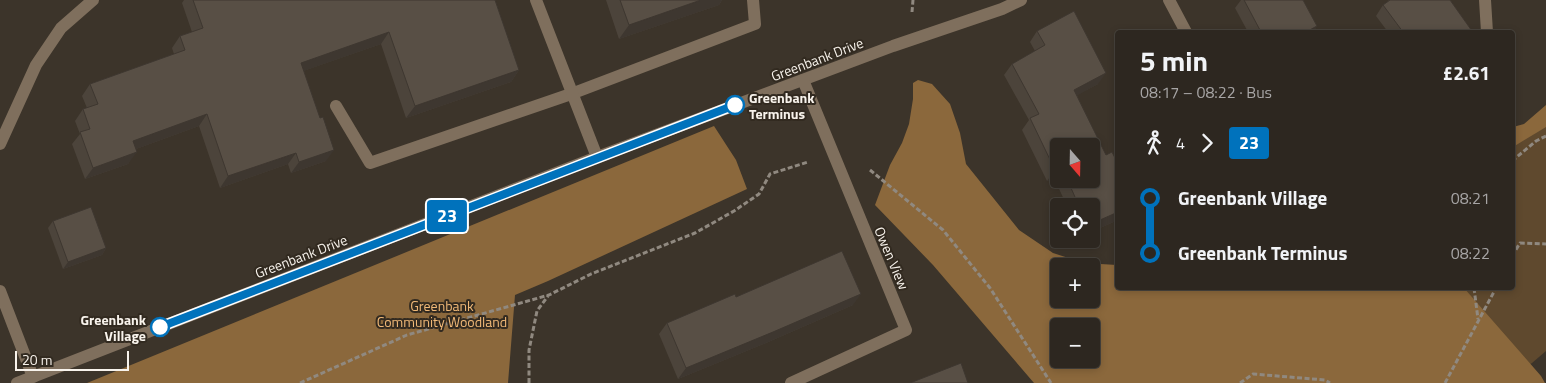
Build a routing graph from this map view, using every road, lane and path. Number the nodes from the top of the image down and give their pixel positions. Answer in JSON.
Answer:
{"nodes":[{"id":1,"x":93,"y":0,"type":"edge"},
{"id":2,"x":536,"y":0,"type":"edge"},
{"id":3,"x":753,"y":0,"type":"edge"},
{"id":4,"x":1021,"y":0,"type":"edge"},
{"id":5,"x":1169,"y":0,"type":"edge"},
{"id":6,"x":1486,"y":0,"type":"edge"},
{"id":7,"x":1185,"y":30,"type":"edge"},
{"id":8,"x":1487,"y":30,"type":"edge"},
{"id":9,"x":803,"y":80,"type":"junction"},
{"id":10,"x":571,"y":94,"type":"junction"},
{"id":11,"x":336,"y":106,"type":"dead end"},
{"id":12,"x":1546,"y":136,"type":"edge"},
{"id":13,"x":0,"y":144,"type":"edge"},
{"id":14,"x":833,"y":155,"type":"junction"},
{"id":15,"x":597,"y":158,"type":"junction"},
{"id":16,"x":1515,"y":158,"type":"edge"},
{"id":17,"x":1546,"y":244,"type":"edge"},
{"id":18,"x":1515,"y":251,"type":"edge"},
{"id":19,"x":1474,"y":290,"type":"edge"},
{"id":20,"x":1495,"y":290,"type":"edge"},
{"id":21,"x":0,"y":291,"type":"edge"},
{"id":22,"x":548,"y":295,"type":"junction"},
{"id":23,"x":1478,"y":319,"type":"junction"},
{"id":24,"x":33,"y":377,"type":"junction"},
{"id":25,"x":17,"y":383,"type":"edge"},
{"id":26,"x":300,"y":383,"type":"edge"},
{"id":27,"x":529,"y":383,"type":"edge"},
{"id":28,"x":791,"y":383,"type":"edge"},
{"id":29,"x":1051,"y":383,"type":"edge"},
{"id":30,"x":1240,"y":383,"type":"edge"},
{"id":31,"x":1330,"y":383,"type":"edge"},
{"id":32,"x":1445,"y":383,"type":"edge"}],
"edges":[{"from":1,"to":13,"type":"street"},
{"from":2,"to":10,"type":"street"},
{"from":3,"to":10,"type":"street"},
{"from":4,"to":9,"type":"street","name":"Greenbank Drive"},
{"from":5,"to":7,"type":"street"},
{"from":6,"to":8,"type":"street"},
{"from":9,"to":14,"type":"street","name":"Owen View"},
{"from":9,"to":15,"type":"street","name":"Greenbank Drive"},
{"from":10,"to":11,"type":"street"},
{"from":10,"to":15,"type":"street"},
{"from":12,"to":16,"type":"path"},
{"from":14,"to":22,"type":"path"},
{"from":14,"to":28,"type":"street","name":"Owen View"},
{"from":14,"to":29,"type":"path"},
{"from":15,"to":24,"type":"street","name":"Greenbank Drive"},
{"from":17,"to":18,"type":"path"},
{"from":19,"to":23,"type":"path"},
{"from":20,"to":23,"type":"path"},
{"from":21,"to":24,"type":"street"},
{"from":22,"to":26,"type":"path"},
{"from":22,"to":27,"type":"path"},
{"from":23,"to":32,"type":"path"},
{"from":24,"to":25,"type":"street","name":"Greenbank Drive"},
{"from":30,"to":31,"type":"path"}]}
